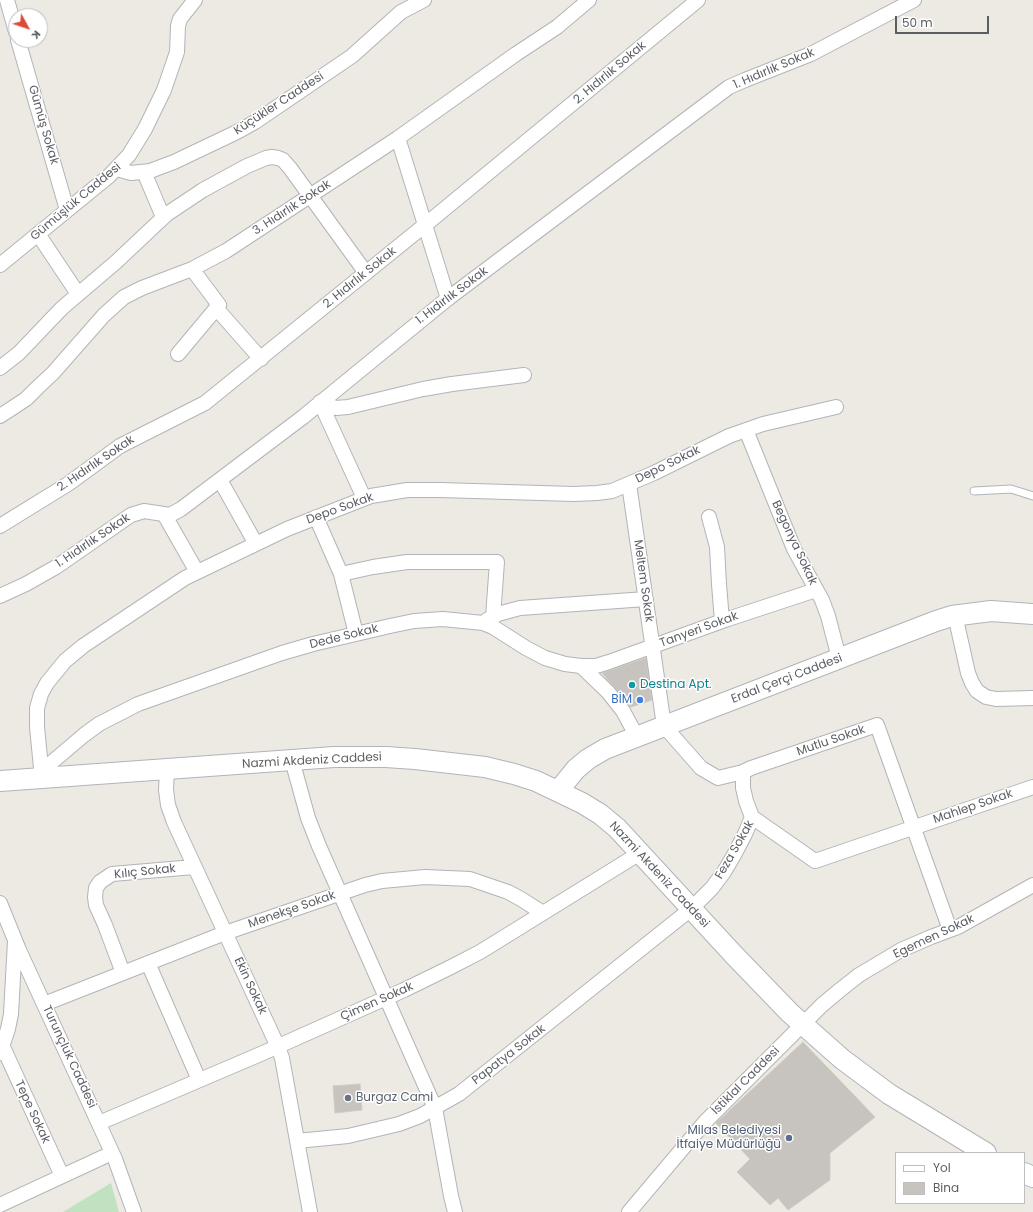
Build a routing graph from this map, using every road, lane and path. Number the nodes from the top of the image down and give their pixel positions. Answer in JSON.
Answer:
{"nodes":[{"id":1,"x":195,"y":0,"type":"edge"},
{"id":2,"x":424,"y":0,"type":"edge"},
{"id":3,"x":590,"y":0,"type":"edge"},
{"id":4,"x":698,"y":0,"type":"edge"},
{"id":5,"x":914,"y":0,"type":"edge"},
{"id":6,"x":681,"y":5,"type":"edge"},
{"id":7,"x":20,"y":48,"type":"edge"},
{"id":8,"x":398,"y":138,"type":"junction"},
{"id":9,"x":117,"y":169,"type":"junction"},
{"id":10,"x":144,"y":172,"type":"junction"},
{"id":11,"x":310,"y":196,"type":"junction"},
{"id":12,"x":67,"y":210,"type":"junction"},
{"id":13,"x":163,"y":217,"type":"junction"},
{"id":14,"x":425,"y":225,"type":"junction"},
{"id":15,"x":38,"y":234,"type":"junction"},
{"id":16,"x":0,"y":265,"type":"edge"},
{"id":17,"x":192,"y":269,"type":"junction"},
{"id":18,"x":366,"y":273,"type":"junction"},
{"id":19,"x":78,"y":294,"type":"junction"},
{"id":20,"x":448,"y":299,"type":"junction"},
{"id":21,"x":216,"y":308,"type":"junction"},
{"id":22,"x":178,"y":354,"type":"dead end"},
{"id":23,"x":260,"y":359,"type":"junction"},
{"id":24,"x":0,"y":368,"type":"edge"},
{"id":25,"x":524,"y":375,"type":"dead end"},
{"id":26,"x":320,"y":402,"type":"junction"},
{"id":27,"x":836,"y":407,"type":"dead end"},
{"id":28,"x":0,"y":416,"type":"edge"},
{"id":29,"x":746,"y":430,"type":"junction"},
{"id":30,"x":220,"y":480,"type":"junction"},
{"id":31,"x":629,"y":484,"type":"junction"},
{"id":32,"x":974,"y":491,"type":"dead end"},
{"id":33,"x":1033,"y":496,"type":"edge"},
{"id":34,"x":364,"y":498,"type":"junction"},
{"id":35,"x":164,"y":514,"type":"junction"},
{"id":36,"x":709,"y":516,"type":"dead end"},
{"id":37,"x":316,"y":517,"type":"junction"},
{"id":38,"x":0,"y":526,"type":"edge"},
{"id":39,"x":256,"y":544,"type":"junction"},
{"id":40,"x":197,"y":572,"type":"junction"},
{"id":41,"x":341,"y":574,"type":"junction"},
{"id":42,"x":816,"y":590,"type":"junction"},
{"id":43,"x":0,"y":596,"type":"edge"},
{"id":44,"x":646,"y":598,"type":"junction"},
{"id":45,"x":1033,"y":614,"type":"edge"},
{"id":46,"x":956,"y":615,"type":"junction"},
{"id":47,"x":488,"y":620,"type":"junction"},
{"id":48,"x":722,"y":621,"type":"junction"},
{"id":49,"x":356,"y":634,"type":"junction"},
{"id":50,"x":652,"y":646,"type":"junction"},
{"id":51,"x":839,"y":658,"type":"junction"},
{"id":52,"x":581,"y":666,"type":"junction"},
{"id":53,"x":1033,"y":698,"type":"edge"},
{"id":54,"x":664,"y":726,"type":"junction"},
{"id":55,"x":637,"y":737,"type":"junction"},
{"id":56,"x":292,"y":760,"type":"junction"},
{"id":57,"x":167,"y":769,"type":"junction"},
{"id":58,"x":743,"y":772,"type":"junction"},
{"id":59,"x":42,"y":778,"type":"junction"},
{"id":60,"x":0,"y":781,"type":"edge"},
{"id":61,"x":1033,"y":787,"type":"edge"},
{"id":62,"x":558,"y":791,"type":"junction"},
{"id":63,"x":752,"y":817,"type":"junction"},
{"id":64,"x":914,"y":827,"type":"junction"},
{"id":65,"x":640,"y":853,"type":"junction"},
{"id":66,"x":194,"y":867,"type":"junction"},
{"id":67,"x":1033,"y":886,"type":"edge"},
{"id":68,"x":339,"y":893,"type":"junction"},
{"id":69,"x":0,"y":904,"type":"edge"},
{"id":70,"x":691,"y":909,"type":"junction"},
{"id":71,"x":543,"y":913,"type":"junction"},
{"id":72,"x":950,"y":930,"type":"junction"},
{"id":73,"x":225,"y":933,"type":"junction"},
{"id":74,"x":15,"y":939,"type":"junction"},
{"id":75,"x":148,"y":963,"type":"junction"},
{"id":76,"x":123,"y":973,"type":"junction"},
{"id":77,"x":386,"y":999,"type":"junction"},
{"id":78,"x":44,"y":1004,"type":"junction"},
{"id":79,"x":803,"y":1025,"type":"junction"},
{"id":80,"x":278,"y":1047,"type":"junction"},
{"id":81,"x":1,"y":1050,"type":"edge"},
{"id":82,"x":199,"y":1080,"type":"junction"},
{"id":83,"x":435,"y":1108,"type":"junction"},
{"id":84,"x":99,"y":1123,"type":"junction"},
{"id":85,"x":297,"y":1141,"type":"junction"},
{"id":86,"x":984,"y":1152,"type":"edge"},
{"id":87,"x":112,"y":1153,"type":"junction"},
{"id":88,"x":62,"y":1176,"type":"junction"},
{"id":89,"x":0,"y":1205,"type":"edge"},
{"id":90,"x":638,"y":1209,"type":"edge"},
{"id":91,"x":134,"y":1212,"type":"edge"},
{"id":92,"x":310,"y":1212,"type":"edge"},
{"id":93,"x":455,"y":1212,"type":"edge"}],
"edges":[{"from":1,"to":9,"type":"street","name":"Gümüşlük Caddesi"},
{"from":2,"to":10,"type":"street","name":"Küçükler Caddesi"},
{"from":3,"to":8,"type":"street","name":"3. Hıdırlık Sokak"},
{"from":4,"to":6,"type":"street","name":"2. Hıdırlık Sokak"},
{"from":5,"to":20,"type":"street","name":"1. Hıdırlık Sokak"},
{"from":6,"to":14,"type":"street","name":"2. Hıdırlık Sokak"},
{"from":7,"to":12,"type":"street","name":"Gümüş Sokak"},
{"from":8,"to":11,"type":"street","name":"3. Hıdırlık Sokak"},
{"from":8,"to":14,"type":"street"},
{"from":9,"to":10,"type":"street","name":"Küçükler Caddesi"},
{"from":9,"to":12,"type":"street","name":"Gümüşlük Caddesi"},
{"from":10,"to":13,"type":"street"},
{"from":11,"to":13,"type":"street"},
{"from":11,"to":17,"type":"street","name":"3. Hıdırlık Sokak"},
{"from":11,"to":18,"type":"street"},
{"from":12,"to":15,"type":"street","name":"Gümüşlük Caddesi"},
{"from":13,"to":19,"type":"street"},
{"from":14,"to":18,"type":"street","name":"2. Hıdırlık Sokak"},
{"from":14,"to":20,"type":"street"},
{"from":15,"to":16,"type":"street","name":"Gümüşlük Caddesi"},
{"from":15,"to":19,"type":"street"},
{"from":17,"to":21,"type":"street"},
{"from":17,"to":28,"type":"street","name":"3. Hıdırlık Sokak"},
{"from":18,"to":23,"type":"street","name":"2. Hıdırlık Sokak"},
{"from":19,"to":24,"type":"street"},
{"from":20,"to":26,"type":"street","name":"1. Hıdırlık Sokak"},
{"from":21,"to":22,"type":"street"},
{"from":21,"to":23,"type":"street"},
{"from":23,"to":38,"type":"street","name":"2. Hıdırlık Sokak"},
{"from":25,"to":26,"type":"street"},
{"from":26,"to":30,"type":"street","name":"1. Hıdırlık Sokak"},
{"from":26,"to":34,"type":"street"},
{"from":27,"to":29,"type":"street","name":"Depo Sokak"},
{"from":29,"to":31,"type":"street","name":"Depo Sokak"},
{"from":29,"to":42,"type":"street","name":"Begonya Sokak"},
{"from":30,"to":35,"type":"street","name":"1. Hıdırlık Sokak"},
{"from":30,"to":39,"type":"street"},
{"from":31,"to":34,"type":"street","name":"Depo Sokak"},
{"from":31,"to":44,"type":"street","name":"Meltem Sokak"},
{"from":32,"to":33,"type":"lane"},
{"from":34,"to":37,"type":"street","name":"Depo Sokak"},
{"from":35,"to":40,"type":"street"},
{"from":35,"to":43,"type":"street","name":"1. Hıdırlık Sokak"},
{"from":36,"to":48,"type":"street"},
{"from":37,"to":39,"type":"street","name":"Depo Sokak"},
{"from":37,"to":41,"type":"street"},
{"from":39,"to":40,"type":"street","name":"Depo Sokak"},
{"from":40,"to":59,"type":"street","name":"Depo Sokak"},
{"from":41,"to":47,"type":"street"},
{"from":41,"to":49,"type":"street"},
{"from":42,"to":48,"type":"street","name":"Tanyeri Sokak"},
{"from":42,"to":51,"type":"street","name":"Begonya Sokak"},
{"from":44,"to":47,"type":"street"},
{"from":44,"to":50,"type":"street","name":"Meltem Sokak"},
{"from":45,"to":46,"type":"street","name":"Erdal Çerçi Caddesi"},
{"from":46,"to":51,"type":"street","name":"Erdal Çerçi Caddesi"},
{"from":46,"to":53,"type":"street"},
{"from":47,"to":49,"type":"street","name":"Dede Sokak"},
{"from":47,"to":52,"type":"street","name":"Dede Sokak"},
{"from":48,"to":50,"type":"street","name":"Tanyeri Sokak"},
{"from":49,"to":59,"type":"street","name":"Dede Sokak"},
{"from":50,"to":52,"type":"street","name":"Tanyeri Sokak"},
{"from":50,"to":54,"type":"street","name":"Meltem Sokak"},
{"from":51,"to":54,"type":"street","name":"Erdal Çerçi Caddesi"},
{"from":52,"to":55,"type":"street"},
{"from":54,"to":55,"type":"street","name":"Erdal Çerçi Caddesi"},
{"from":54,"to":58,"type":"street","name":"Mutlu Sokak"},
{"from":55,"to":62,"type":"street","name":"Erdal Çerçi Caddesi"},
{"from":56,"to":57,"type":"street","name":"Nazmi Akdeniz Caddesi"},
{"from":56,"to":62,"type":"street","name":"Nazmi Akdeniz Caddesi"},
{"from":56,"to":68,"type":"street"},
{"from":57,"to":59,"type":"street","name":"Nazmi Akdeniz Caddesi"},
{"from":57,"to":66,"type":"street","name":"Ekin Sokak"},
{"from":58,"to":63,"type":"street"},
{"from":58,"to":64,"type":"street","name":"Mutlu Sokak"},
{"from":59,"to":60,"type":"street","name":"Nazmi Akdeniz Caddesi"},
{"from":61,"to":64,"type":"street","name":"Mahlep Sokak"},
{"from":62,"to":65,"type":"street","name":"Nazmi Akdeniz Caddesi"},
{"from":63,"to":64,"type":"street","name":"Feza Sokak"},
{"from":63,"to":70,"type":"street","name":"Feza Sokak"},
{"from":64,"to":72,"type":"street","name":"Mutlu Sokak"},
{"from":65,"to":70,"type":"street","name":"Nazmi Akdeniz Caddesi"},
{"from":65,"to":71,"type":"street","name":"Çimen Sokak"},
{"from":66,"to":73,"type":"street","name":"Ekin Sokak"},
{"from":66,"to":76,"type":"street","name":"Kılıç Sokak"},
{"from":67,"to":72,"type":"street","name":"Egemen Sokak"},
{"from":68,"to":71,"type":"street","name":"Menekşe Sokak"},
{"from":68,"to":73,"type":"street","name":"Menekşe Sokak"},
{"from":68,"to":77,"type":"street"},
{"from":69,"to":74,"type":"street","name":"Turunçluk Caddesi"},
{"from":70,"to":79,"type":"street","name":"Nazmi Akdeniz Caddesi"},
{"from":70,"to":83,"type":"street","name":"Papatya Sokak"},
{"from":71,"to":77,"type":"street","name":"Çimen Sokak"},
{"from":72,"to":79,"type":"street","name":"Egemen Sokak"},
{"from":73,"to":75,"type":"street","name":"Menekşe Sokak"},
{"from":73,"to":80,"type":"street","name":"Ekin Sokak"},
{"from":74,"to":78,"type":"street","name":"Turunçluk Caddesi"},
{"from":74,"to":81,"type":"street"},
{"from":75,"to":76,"type":"street","name":"Menekşe Sokak"},
{"from":75,"to":82,"type":"street"},
{"from":76,"to":78,"type":"street","name":"Menekşe Sokak"},
{"from":77,"to":80,"type":"street","name":"Çimen Sokak"},
{"from":77,"to":83,"type":"street"},
{"from":78,"to":84,"type":"street","name":"Turunçluk Caddesi"},
{"from":79,"to":86,"type":"street","name":"Nazmi Akdeniz Caddesi"},
{"from":79,"to":90,"type":"street","name":"İstiklal Caddesi"},
{"from":80,"to":82,"type":"street","name":"Çimen Sokak"},
{"from":80,"to":85,"type":"street","name":"Ekin Sokak"},
{"from":81,"to":88,"type":"street","name":"Tepe Sokak"},
{"from":82,"to":84,"type":"street","name":"Çimen Sokak"},
{"from":83,"to":85,"type":"street","name":"Papatya Sokak"},
{"from":83,"to":93,"type":"street"},
{"from":84,"to":87,"type":"street","name":"Turunçluk Caddesi"},
{"from":85,"to":92,"type":"street","name":"Ekin Sokak"},
{"from":87,"to":88,"type":"street"},
{"from":87,"to":91,"type":"street","name":"Turunçluk Caddesi"},
{"from":88,"to":89,"type":"street"}]}
